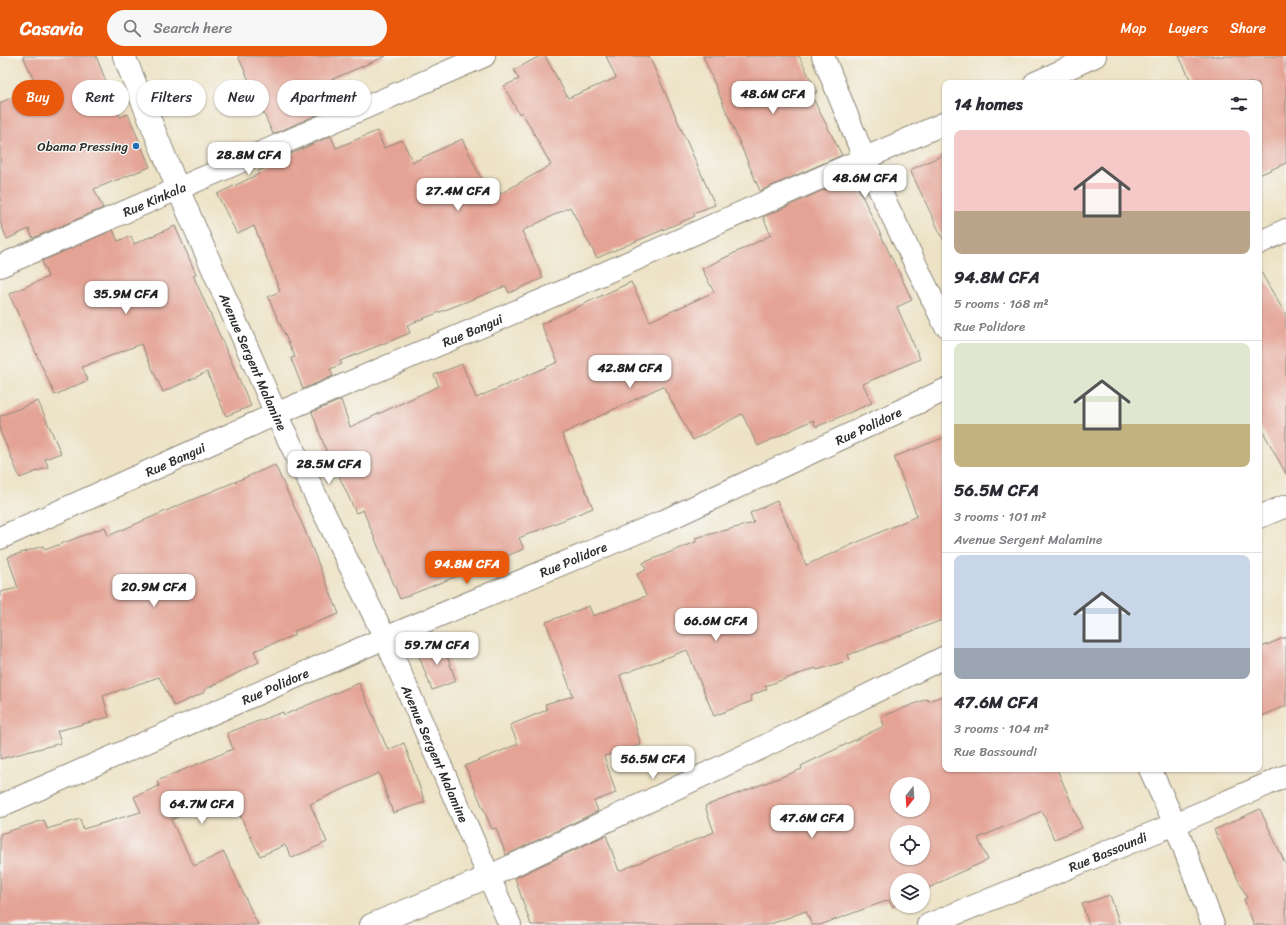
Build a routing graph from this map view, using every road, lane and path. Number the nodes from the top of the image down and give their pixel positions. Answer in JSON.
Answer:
{"nodes":[{"id":1,"x":124,"y":56,"type":"edge"},
{"id":2,"x":484,"y":56,"type":"edge"},
{"id":3,"x":823,"y":56,"type":"edge"},
{"id":4,"x":1094,"y":56,"type":"edge"},
{"id":5,"x":1042,"y":80,"type":"edge"},
{"id":6,"x":942,"y":125,"type":"edge"},
{"id":7,"x":864,"y":160,"type":"junction"},
{"id":8,"x":178,"y":189,"type":"junction"},
{"id":9,"x":1286,"y":230,"type":"edge"},
{"id":10,"x":1262,"y":242,"type":"edge"},
{"id":11,"x":0,"y":266,"type":"edge"},
{"id":12,"x":942,"y":319,"type":"edge"},
{"id":13,"x":942,"y":391,"type":"edge"},
{"id":14,"x":276,"y":414,"type":"junction"},
{"id":15,"x":1286,"y":506,"type":"edge"},
{"id":16,"x":1262,"y":516,"type":"edge"},
{"id":17,"x":0,"y":538,"type":"edge"},
{"id":18,"x":385,"y":638,"type":"junction"},
{"id":19,"x":942,"y":659,"type":"edge"},
{"id":20,"x":1151,"y":772,"type":"edge"},
{"id":21,"x":1286,"y":776,"type":"edge"},
{"id":22,"x":0,"y":806,"type":"edge"},
{"id":23,"x":1175,"y":824,"type":"junction"},
{"id":24,"x":488,"y":877,"type":"junction"},
{"id":25,"x":371,"y":925,"type":"edge"},
{"id":26,"x":510,"y":925,"type":"edge"},
{"id":27,"x":928,"y":925,"type":"edge"},
{"id":28,"x":1213,"y":925,"type":"edge"}],
"edges":[{"from":1,"to":8,"type":"street","name":"Avenue Sergent Malamine"},
{"from":2,"to":8,"type":"street","name":"Rue Kinkala"},
{"from":3,"to":7,"type":"street"},
{"from":4,"to":5,"type":"street"},
{"from":6,"to":7,"type":"street","name":"Rue Bangui"},
{"from":7,"to":12,"type":"street"},
{"from":7,"to":14,"type":"street","name":"Rue Bangui"},
{"from":8,"to":11,"type":"street","name":"Rue Kinkala"},
{"from":8,"to":14,"type":"street","name":"Avenue Sergent Malamine"},
{"from":9,"to":10,"type":"street"},
{"from":13,"to":18,"type":"street","name":"Rue Polidore"},
{"from":14,"to":17,"type":"street","name":"Rue Bangui"},
{"from":14,"to":18,"type":"street","name":"Avenue Sergent Malamine"},
{"from":15,"to":16,"type":"street"},
{"from":18,"to":22,"type":"street","name":"Rue Polidore"},
{"from":18,"to":24,"type":"street","name":"Avenue Sergent Malamine"},
{"from":19,"to":24,"type":"street"},
{"from":20,"to":23,"type":"street"},
{"from":21,"to":23,"type":"street","name":"Rue Bassoundi"},
{"from":23,"to":27,"type":"street","name":"Rue Bassoundi"},
{"from":23,"to":28,"type":"street"},
{"from":24,"to":25,"type":"street"},
{"from":24,"to":26,"type":"street","name":"Avenue Sergent Malamine"}]}
